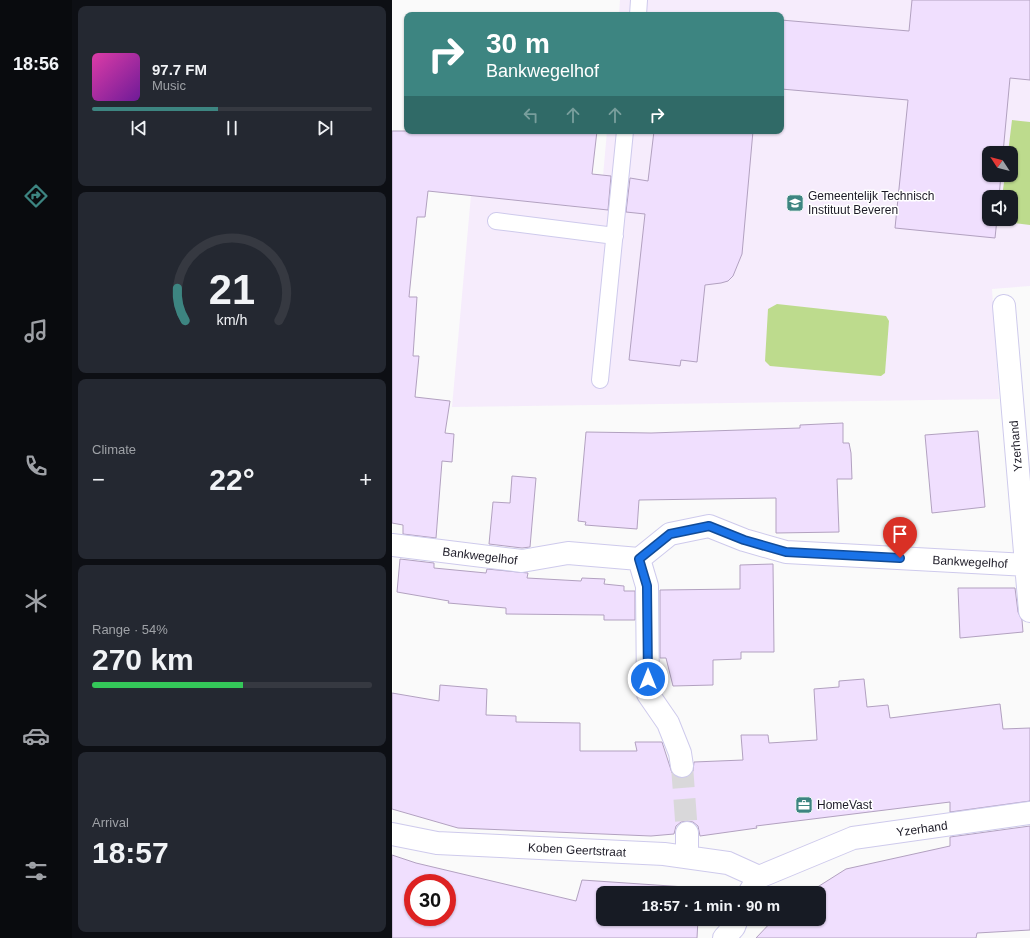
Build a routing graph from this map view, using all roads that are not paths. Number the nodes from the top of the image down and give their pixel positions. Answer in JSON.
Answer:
{"nodes":[{"id":1,"x":639,"y":0,"type":"edge"},
{"id":2,"x":638,"y":12,"type":"edge"},
{"id":3,"x":625,"y":134,"type":"edge"},
{"id":4,"x":496,"y":221,"type":"dead end"},
{"id":5,"x":614,"y":236,"type":"junction"},
{"id":6,"x":1004,"y":306,"type":"dead end"},
{"id":7,"x":600,"y":380,"type":"dead end"},
{"id":8,"x":392,"y":545,"type":"edge"},
{"id":9,"x":639,"y":559,"type":"junction"},
{"id":10,"x":1027,"y":565,"type":"junction"},
{"id":11,"x":1030,"y":611,"type":"edge"},
{"id":12,"x":682,"y":766,"type":"tunnel mouth"},
{"id":13,"x":1030,"y":813,"type":"edge"},
{"id":14,"x":687,"y":833,"type":"tunnel mouth"},
{"id":15,"x":392,"y":834,"type":"edge"},
{"id":16,"x":687,"y":857,"type":"junction"},
{"id":17,"x":754,"y":885,"type":"edge"},
{"id":18,"x":734,"y":926,"type":"edge"},
{"id":19,"x":724,"y":938,"type":"edge"}],
"edges":[{"from":1,"to":2,"type":"lane"},
{"from":3,"to":5,"type":"lane"},
{"from":4,"to":5,"type":"lane"},
{"from":5,"to":7,"type":"lane"},
{"from":6,"to":10,"type":"street","name":"Yzerhand"},
{"from":8,"to":9,"type":"street","name":"Bankwegelhof"},
{"from":9,"to":10,"type":"street","name":"Bankwegelhof"},
{"from":9,"to":12,"type":"street"},
{"from":10,"to":11,"type":"street","name":"Yzerhand"},
{"from":13,"to":17,"type":"street","name":"Yzerhand"},
{"from":14,"to":16,"type":"street"},
{"from":15,"to":16,"type":"street","name":"Koben Geertstraat"},
{"from":16,"to":17,"type":"street","name":"Koben Geertstraat"},
{"from":18,"to":19,"type":"street"}]}
